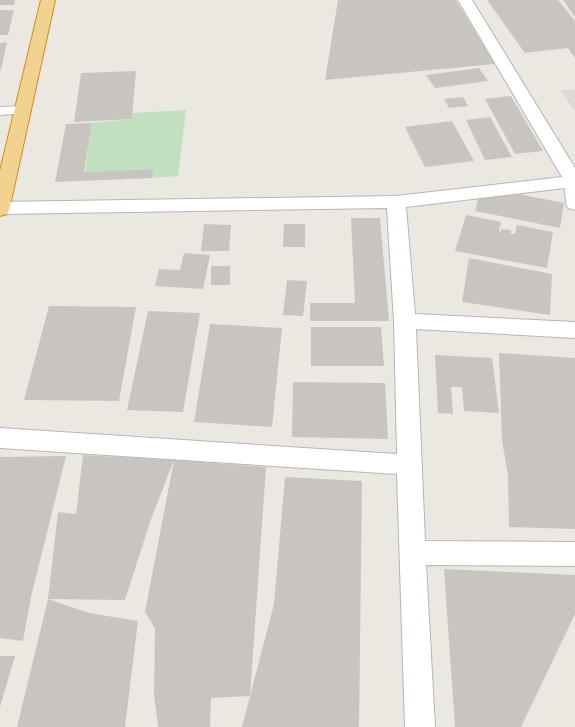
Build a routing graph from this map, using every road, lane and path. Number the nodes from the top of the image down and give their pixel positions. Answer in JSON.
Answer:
{"nodes":[{"id":1,"x":48,"y":0,"type":"edge"},
{"id":2,"x":465,"y":0,"type":"edge"},
{"id":3,"x":23,"y":110,"type":"junction"},
{"id":4,"x":0,"y":111,"type":"edge"},
{"id":5,"x":574,"y":181,"type":"edge"},
{"id":6,"x":396,"y":202,"type":"junction"},
{"id":7,"x":575,"y":204,"type":"edge"},
{"id":8,"x":0,"y":209,"type":"edge"},
{"id":9,"x":405,"y":321,"type":"junction"},
{"id":10,"x":575,"y":330,"type":"edge"},
{"id":11,"x":0,"y":438,"type":"edge"},
{"id":12,"x":409,"y":465,"type":"junction"},
{"id":13,"x":414,"y":553,"type":"junction"},
{"id":14,"x":575,"y":554,"type":"edge"},
{"id":15,"x":420,"y":727,"type":"edge"}],
"edges":[{"from":1,"to":3,"type":"highway"},
{"from":2,"to":5,"type":"street"},
{"from":3,"to":4,"type":"lane"},
{"from":3,"to":8,"type":"highway"},
{"from":5,"to":6,"type":"street"},
{"from":5,"to":7,"type":"street"},
{"from":6,"to":8,"type":"street"},
{"from":6,"to":9,"type":"street"},
{"from":9,"to":10,"type":"street"},
{"from":9,"to":12,"type":"street"},
{"from":11,"to":12,"type":"street"},
{"from":12,"to":13,"type":"street"},
{"from":13,"to":14,"type":"street"},
{"from":13,"to":15,"type":"street"}]}
